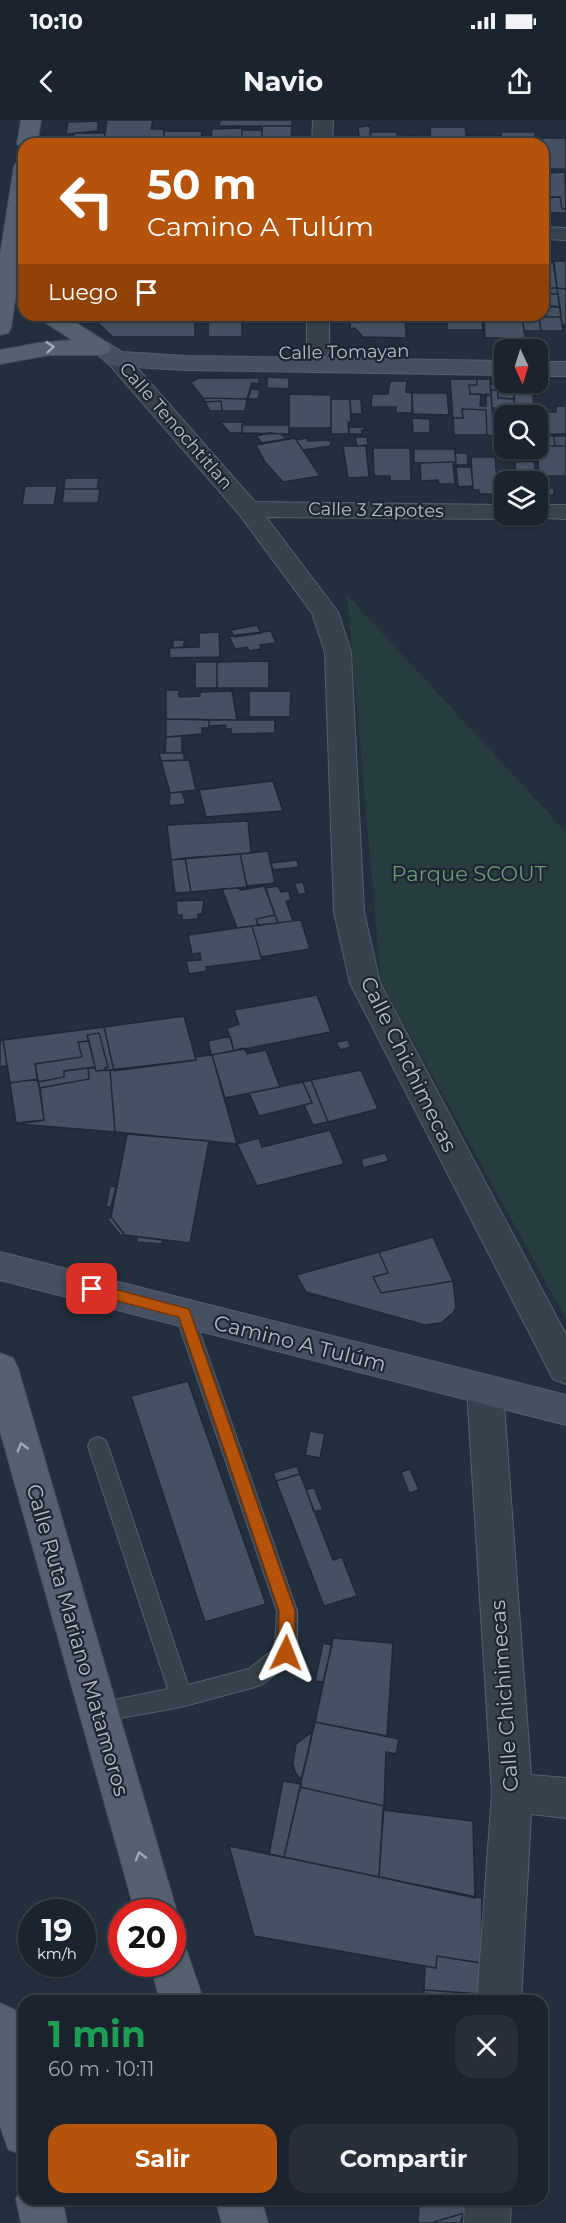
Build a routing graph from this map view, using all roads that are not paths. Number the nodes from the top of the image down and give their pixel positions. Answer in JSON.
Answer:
{"nodes":[{"id":1,"x":31,"y":120,"type":"edge"},
{"id":2,"x":323,"y":120,"type":"edge"},
{"id":3,"x":28,"y":138,"type":"edge"},
{"id":4,"x":322,"y":138,"type":"edge"},
{"id":5,"x":549,"y":233,"type":"edge"},
{"id":6,"x":566,"y":234,"type":"edge"},
{"id":7,"x":18,"y":251,"type":"edge"},
{"id":8,"x":15,"y":293,"type":"edge"},
{"id":9,"x":58,"y":321,"type":"edge"},
{"id":10,"x":318,"y":321,"type":"edge"},
{"id":11,"x":0,"y":328,"type":"edge"},
{"id":12,"x":318,"y":351,"type":"junction"},
{"id":13,"x":494,"y":351,"type":"edge"},
{"id":14,"x":548,"y":351,"type":"edge"},
{"id":15,"x":566,"y":351,"type":"edge"},
{"id":16,"x":108,"y":353,"type":"junction"},
{"id":17,"x":0,"y":357,"type":"edge"},
{"id":18,"x":185,"y":363,"type":"junction"},
{"id":19,"x":494,"y":368,"type":"edge"},
{"id":20,"x":548,"y":369,"type":"edge"},
{"id":21,"x":566,"y":369,"type":"edge"},
{"id":22,"x":248,"y":509,"type":"junction"},
{"id":23,"x":494,"y":512,"type":"edge"},
{"id":24,"x":548,"y":512,"type":"edge"},
{"id":25,"x":566,"y":513,"type":"edge"},
{"id":26,"x":0,"y":1266,"type":"edge"},
{"id":27,"x":184,"y":1313,"type":"junction"},
{"id":28,"x":0,"y":1368,"type":"edge"},
{"id":29,"x":566,"y":1369,"type":"edge"},
{"id":30,"x":485,"y":1390,"type":"junction"},
{"id":31,"x":566,"y":1410,"type":"edge"},
{"id":32,"x":98,"y":1446,"type":"dead end"},
{"id":33,"x":181,"y":1697,"type":"junction"},
{"id":34,"x":98,"y":1712,"type":"junction"},
{"id":35,"x":512,"y":1793,"type":"junction"},
{"id":36,"x":566,"y":1798,"type":"edge"},
{"id":37,"x":152,"y":1899,"type":"edge"},
{"id":38,"x":175,"y":1977,"type":"edge"},
{"id":39,"x":180,"y":1995,"type":"edge"},
{"id":40,"x":500,"y":1995,"type":"edge"},
{"id":41,"x":0,"y":2025,"type":"edge"},
{"id":42,"x":18,"y":2106,"type":"edge"},
{"id":43,"x":40,"y":2205,"type":"edge"},
{"id":44,"x":240,"y":2205,"type":"edge"},
{"id":45,"x":488,"y":2205,"type":"edge"},
{"id":46,"x":44,"y":2223,"type":"edge"},
{"id":47,"x":245,"y":2223,"type":"edge"},
{"id":48,"x":487,"y":2223,"type":"edge"}],
"edges":[{"from":1,"to":3,"type":"main road"},
{"from":2,"to":4,"type":"street"},
{"from":5,"to":6,"type":"street"},
{"from":7,"to":8,"type":"main road"},
{"from":8,"to":11,"type":"main road"},
{"from":9,"to":16,"type":"main road"},
{"from":10,"to":12,"type":"street"},
{"from":12,"to":13,"type":"street","name":"Calle Tomayan"},
{"from":12,"to":18,"type":"street","name":"Calle Tomayan"},
{"from":14,"to":15,"type":"street"},
{"from":17,"to":16,"type":"main road","one_way":true},
{"from":16,"to":18,"type":"street","name":"Calle Tomayan"},
{"from":16,"to":22,"type":"street","name":"Calle Tenochtitlan"},
{"from":18,"to":19,"type":"street","name":"Calle Tomayan"},
{"from":20,"to":21,"type":"street"},
{"from":22,"to":23,"type":"street","name":"Calle 3 Zapotes"},
{"from":22,"to":29,"type":"street","name":"Calle Chichimecas"},
{"from":24,"to":25,"type":"street"},
{"from":26,"to":27,"type":"street","name":"Camino A Tulúm"},
{"from":27,"to":30,"type":"street","name":"Camino A Tulúm"},
{"from":27,"to":33,"type":"lane"},
{"from":34,"to":28,"type":"main road","name":"Calle Ruta Mariano Matamoros","one_way":true},
{"from":30,"to":31,"type":"street","name":"Camino A Tulúm"},
{"from":30,"to":35,"type":"street","name":"Calle Chichimecas"},
{"from":32,"to":33,"type":"lane"},
{"from":33,"to":34,"type":"lane"},
{"from":37,"to":34,"type":"main road","name":"Calle Ruta Mariano Matamoros","one_way":true},
{"from":35,"to":36,"type":"street"},
{"from":35,"to":40,"type":"street","name":"Calle Chichimecas"},
{"from":38,"to":39,"type":"main road"},
{"from":41,"to":42,"type":"main road"},
{"from":43,"to":46,"type":"main road"},
{"from":44,"to":47,"type":"main road"},
{"from":45,"to":48,"type":"street"}]}
